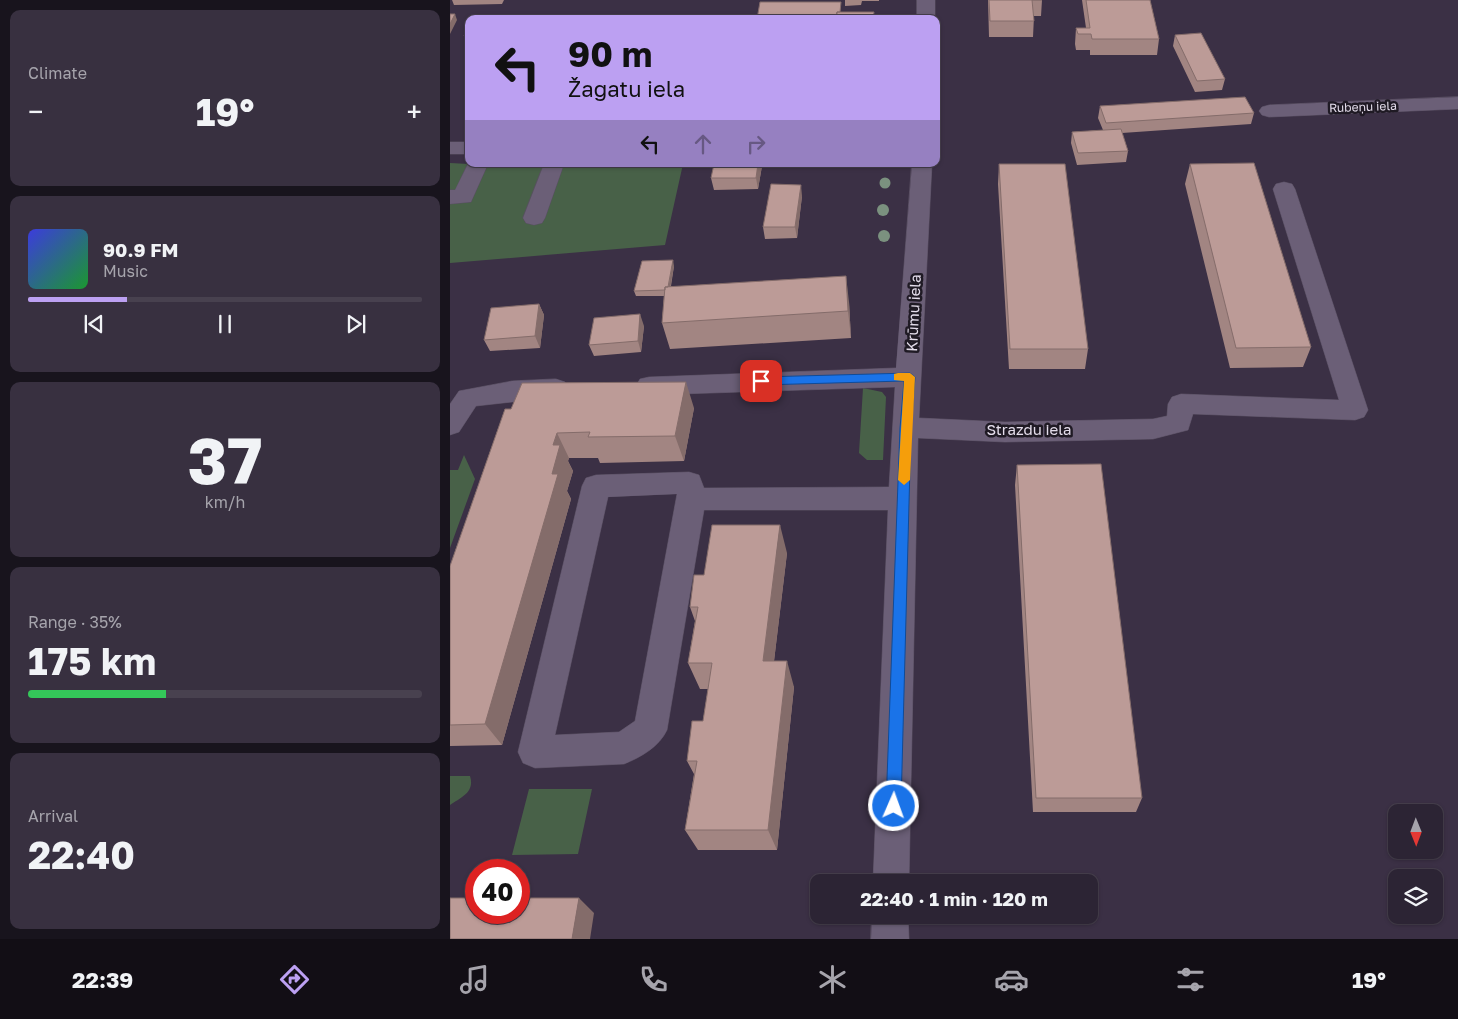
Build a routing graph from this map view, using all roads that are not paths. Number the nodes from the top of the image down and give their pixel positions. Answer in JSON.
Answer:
{"nodes":[{"id":1,"x":926,"y":0,"type":"edge"},
{"id":2,"x":926,"y":15,"type":"edge"},
{"id":3,"x":1458,"y":103,"type":"edge"},
{"id":4,"x":1268,"y":111,"type":"dead end"},
{"id":5,"x":450,"y":148,"type":"edge"},
{"id":6,"x":465,"y":148,"type":"edge"},
{"id":7,"x":477,"y":167,"type":"edge"},
{"id":8,"x":553,"y":167,"type":"edge"},
{"id":9,"x":922,"y":167,"type":"edge"},
{"id":10,"x":1284,"y":189,"type":"dead end"},
{"id":11,"x":450,"y":197,"type":"edge"},
{"id":12,"x":534,"y":218,"type":"dead end"},
{"id":13,"x":910,"y":377,"type":"junction"},
{"id":14,"x":620,"y":387,"type":"edge"},
{"id":15,"x":581,"y":388,"type":"edge"},
{"id":16,"x":450,"y":425,"type":"edge"},
{"id":17,"x":905,"y":428,"type":"junction"},
{"id":18,"x":692,"y":499,"type":"junction"},
{"id":19,"x":903,"y":499,"type":"junction"},
{"id":20,"x":891,"y":874,"type":"edge"},
{"id":21,"x":890,"y":924,"type":"edge"},
{"id":22,"x":890,"y":939,"type":"edge"}],
"edges":[{"from":1,"to":2,"type":"street"},
{"from":3,"to":4,"type":"street","name":"Rubeņu iela"},
{"from":5,"to":6,"type":"street"},
{"from":7,"to":11,"type":"street"},
{"from":8,"to":12,"type":"street"},
{"from":9,"to":13,"type":"street","name":"Krūmu iela"},
{"from":10,"to":17,"type":"street","name":"Strazdu iela"},
{"from":13,"to":14,"type":"street"},
{"from":13,"to":17,"type":"street","name":"Krūmu iela"},
{"from":15,"to":16,"type":"street"},
{"from":17,"to":19,"type":"street","name":"Krūmu iela"},
{"from":18,"to":18,"type":"street"},
{"from":18,"to":19,"type":"street"},
{"from":19,"to":20,"type":"street","name":"Krūmu iela"},
{"from":21,"to":22,"type":"street"}]}
